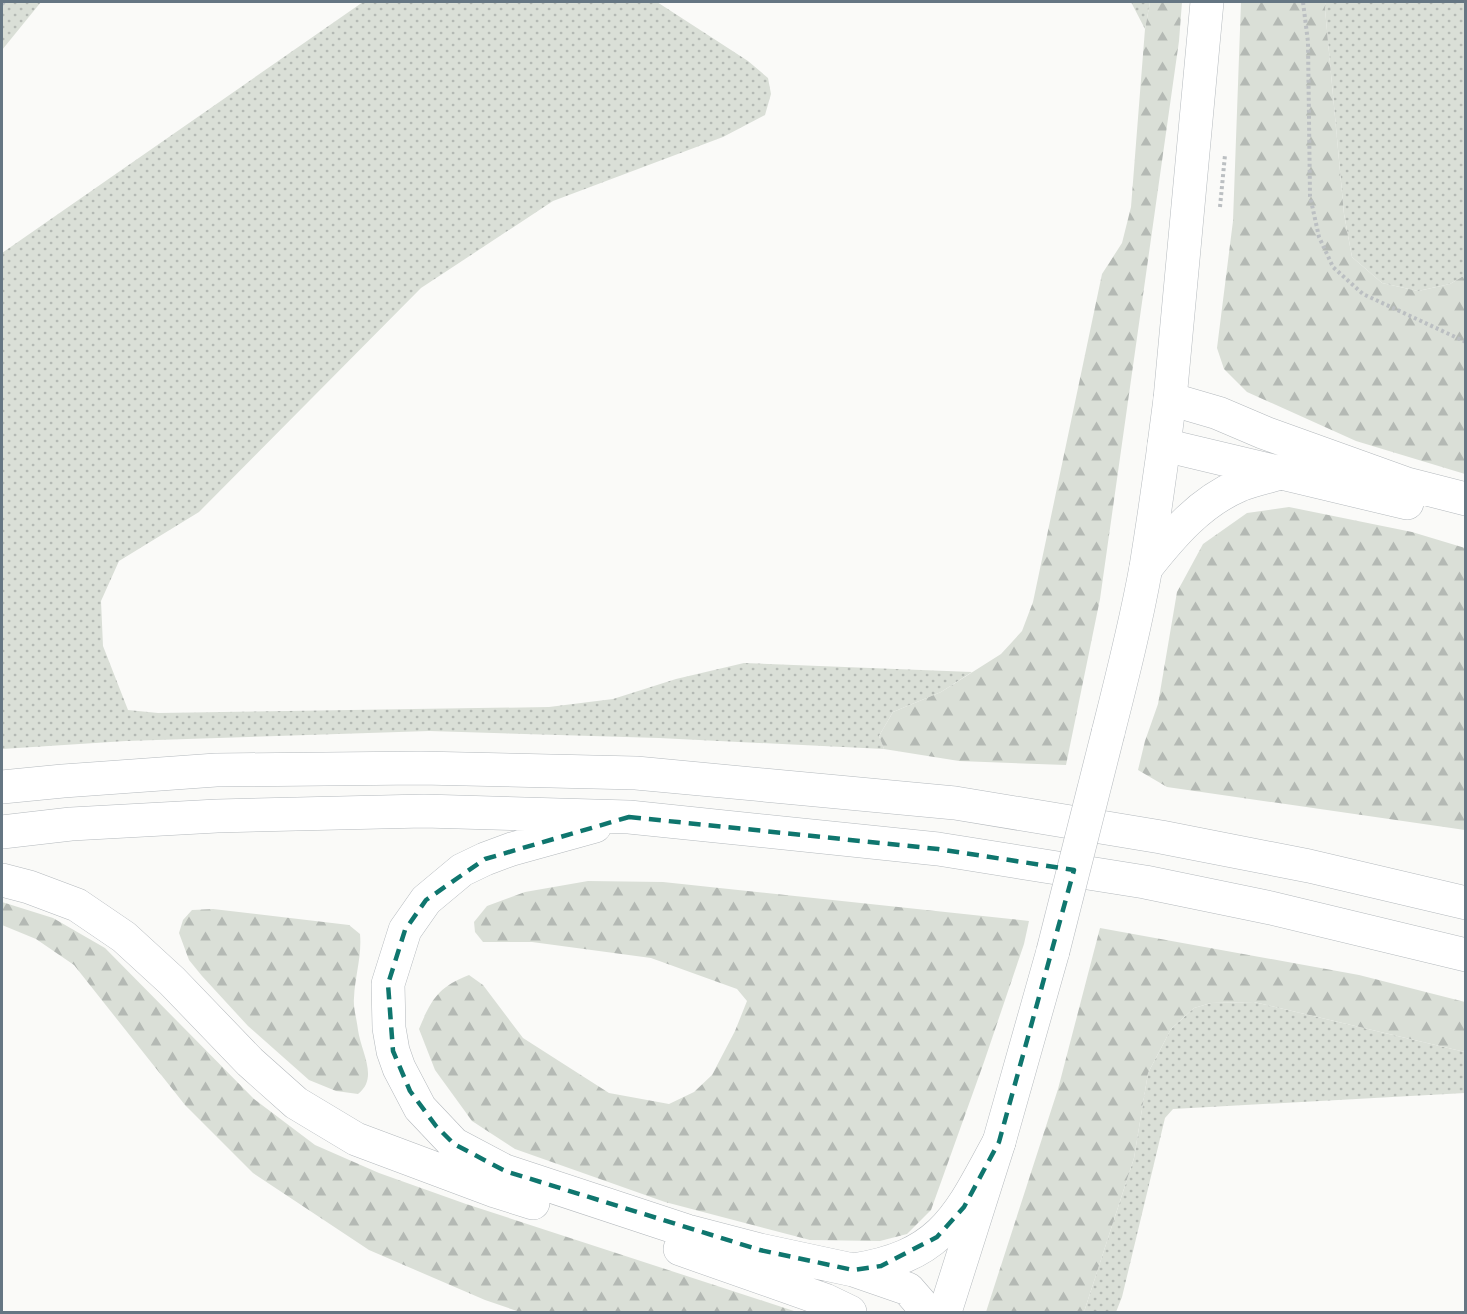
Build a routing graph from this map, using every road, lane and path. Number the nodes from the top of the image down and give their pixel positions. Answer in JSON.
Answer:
{"nodes":[{"id":1,"x":1207,"y":2,"type":"edge"},
{"id":2,"x":1304,"y":2,"type":"edge"},
{"id":3,"x":1466,"y":342,"type":"edge"},
{"id":4,"x":1170,"y":399,"type":"junction"},
{"id":5,"x":1164,"y":446,"type":"junction"},
{"id":6,"x":1281,"y":473,"type":"junction"},
{"id":7,"x":1466,"y":499,"type":"edge"},
{"id":8,"x":1466,"y":519,"type":"edge"},
{"id":9,"x":1146,"y":568,"type":"junction"},
{"id":10,"x":2,"y":787,"type":"edge"},
{"id":11,"x":629,"y":817,"type":"junction"},
{"id":12,"x":2,"y":832,"type":"edge"},
{"id":13,"x":2,"y":880,"type":"edge"},
{"id":14,"x":1466,"y":903,"type":"edge"},
{"id":15,"x":1466,"y":955,"type":"edge"},
{"id":16,"x":999,"y":1142,"type":"junction"},
{"id":17,"x":853,"y":1270,"type":"junction"},
{"id":18,"x":850,"y":1312,"type":"edge"},
{"id":19,"x":928,"y":1312,"type":"edge"},
{"id":20,"x":945,"y":1312,"type":"edge"}],
"edges":[{"from":1,"to":4,"type":"main road"},
{"from":2,"to":3,"type":"path"},
{"from":4,"to":5,"type":"main road"},
{"from":4,"to":7,"type":"main road"},
{"from":5,"to":6,"type":"main road"},
{"from":5,"to":9,"type":"main road"},
{"from":6,"to":8,"type":"main road"},
{"from":6,"to":9,"type":"main road"},
{"from":9,"to":16,"type":"main road","bridge":true},
{"from":10,"to":14,"type":"main road"},
{"from":11,"to":12,"type":"main road"},
{"from":11,"to":15,"type":"main road"},
{"from":11,"to":17,"type":"main road"},
{"from":13,"to":18,"type":"main road"},
{"from":16,"to":17,"type":"main road"},
{"from":16,"to":20,"type":"main road"},
{"from":17,"to":19,"type":"main road"}]}
